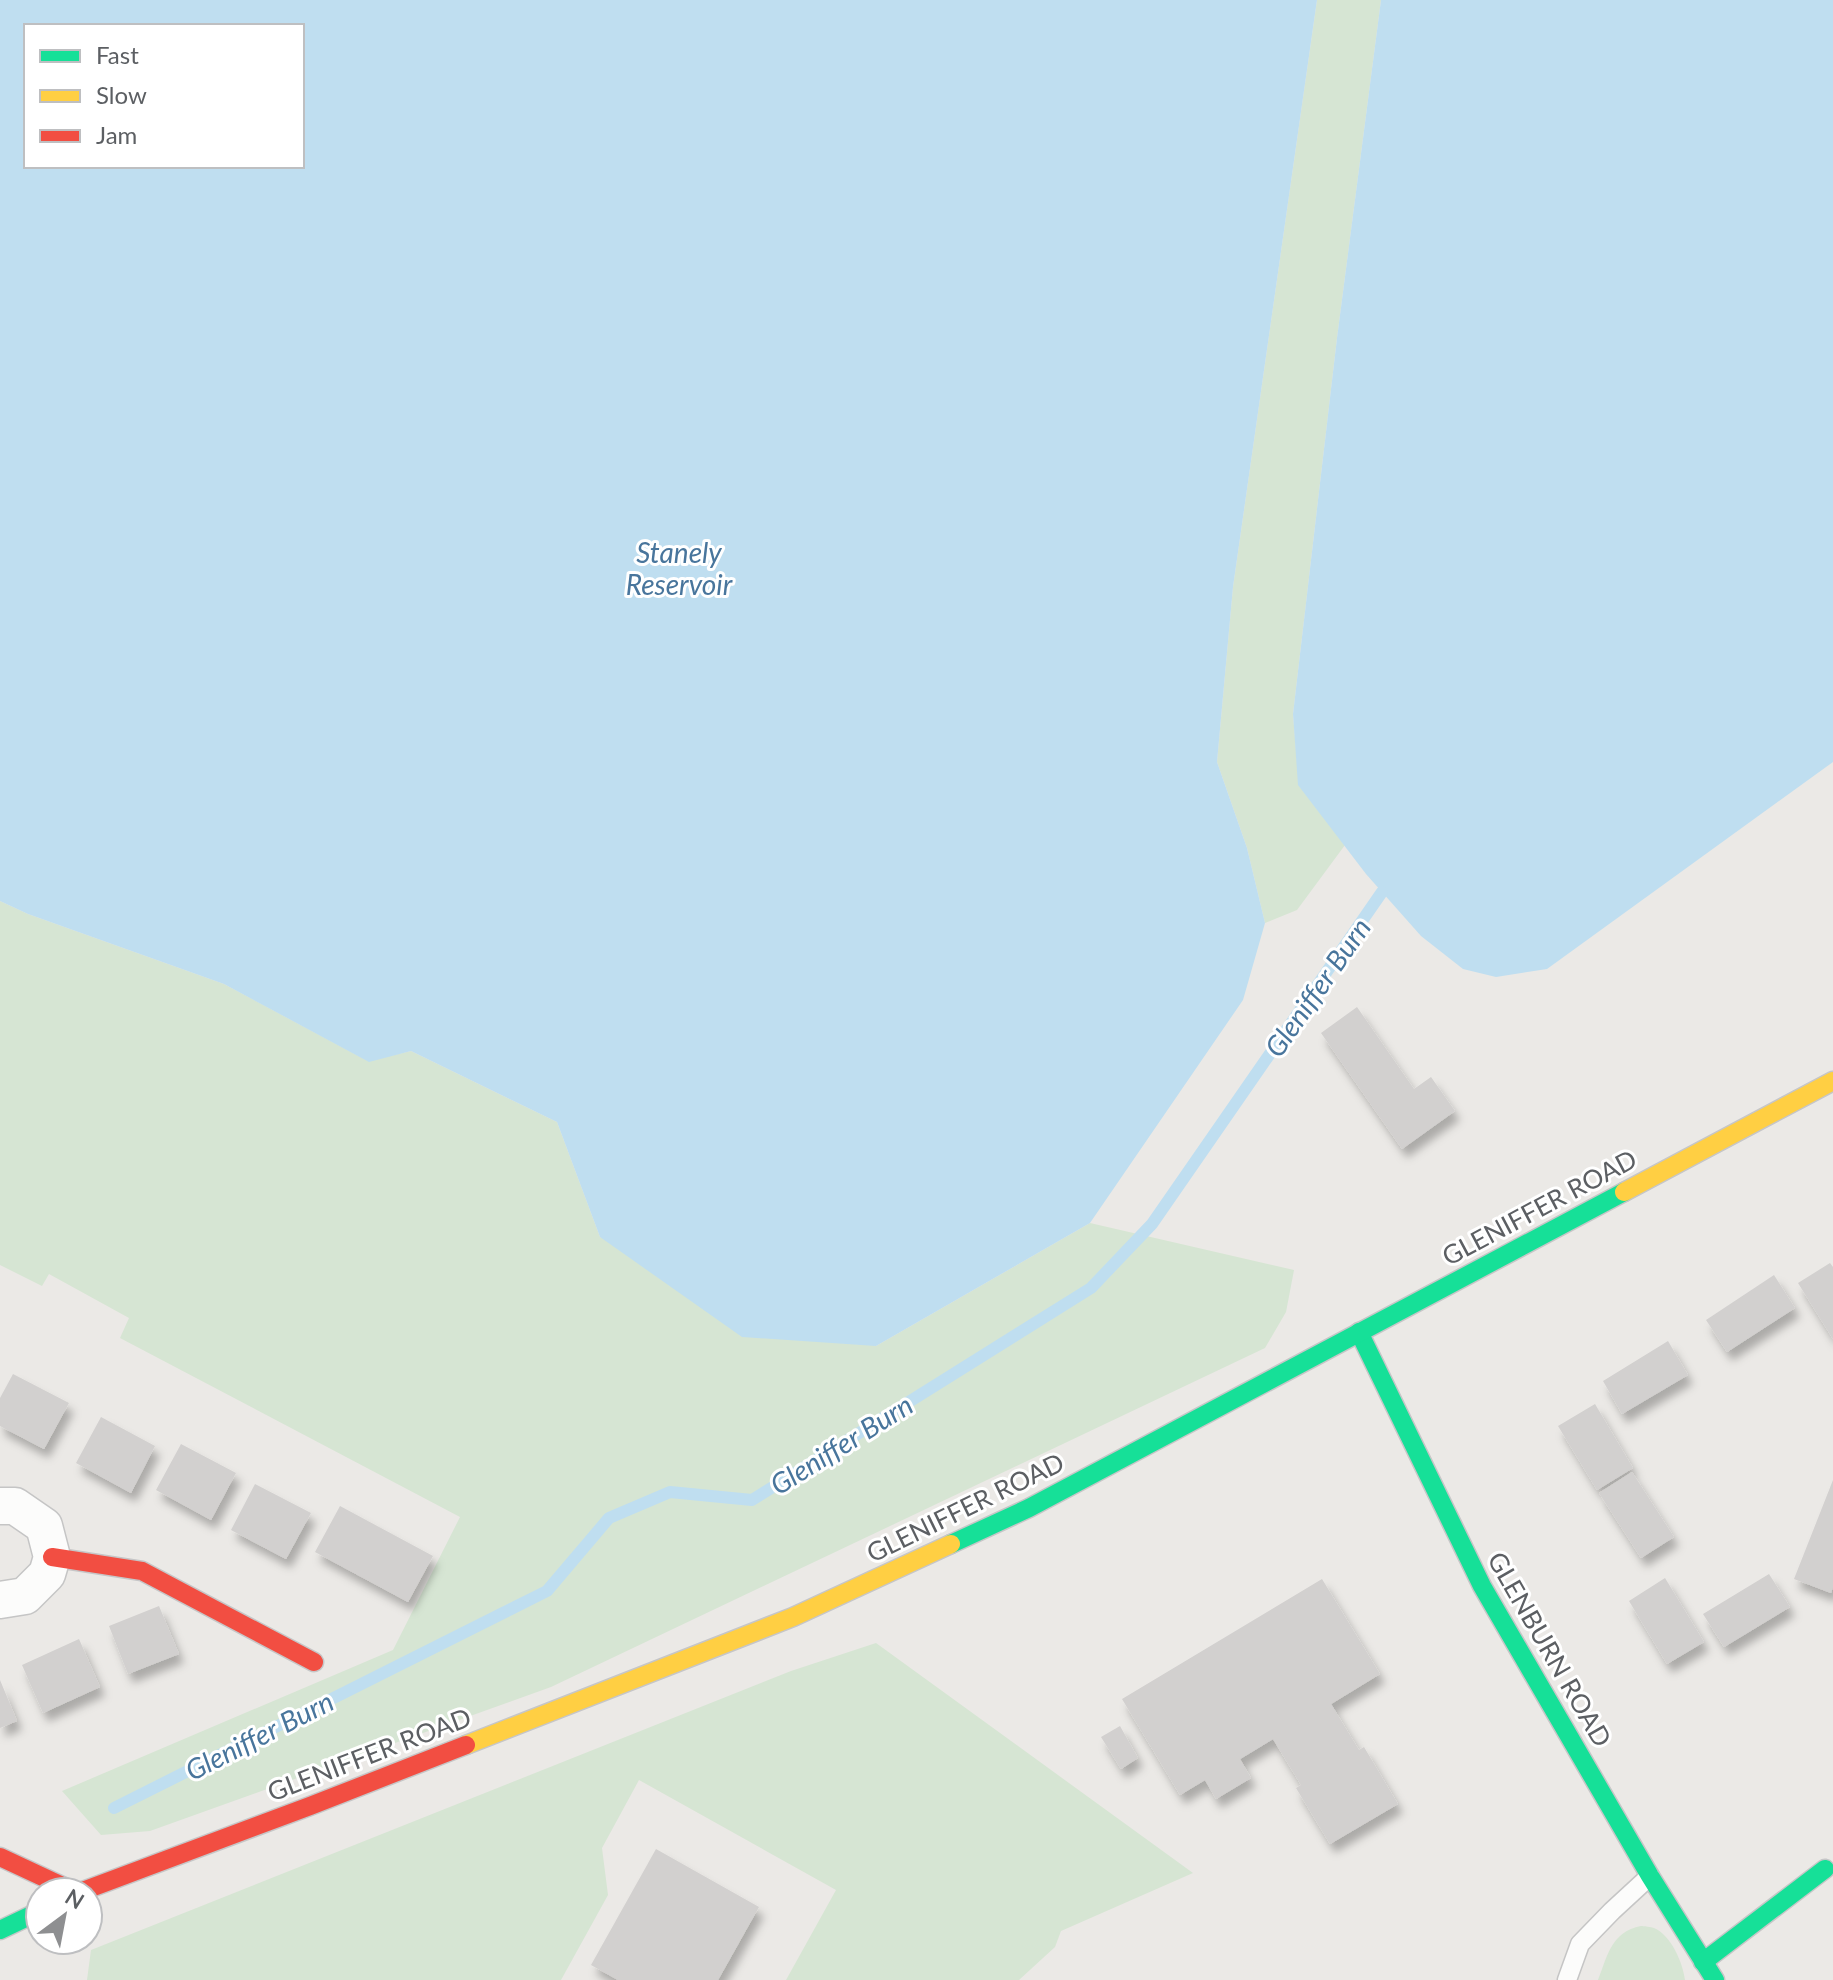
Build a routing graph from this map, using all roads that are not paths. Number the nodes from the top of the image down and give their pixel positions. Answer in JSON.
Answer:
{"nodes":[{"id":1,"x":1833,"y":1081,"type":"edge"},
{"id":2,"x":1359,"y":1332,"type":"junction"},
{"id":3,"x":0,"y":1506,"type":"edge"},
{"id":4,"x":52,"y":1557,"type":"junction"},
{"id":5,"x":0,"y":1600,"type":"edge"},
{"id":6,"x":314,"y":1662,"type":"dead end"},
{"id":7,"x":0,"y":1857,"type":"edge"},
{"id":8,"x":1830,"y":1864,"type":"edge"},
{"id":9,"x":42,"y":1876,"type":"edge"},
{"id":10,"x":1650,"y":1876,"type":"junction"},
{"id":11,"x":104,"y":1882,"type":"edge"},
{"id":12,"x":24,"y":1919,"type":"edge"},
{"id":13,"x":0,"y":1930,"type":"edge"},
{"id":14,"x":1703,"y":1962,"type":"junction"},
{"id":15,"x":1567,"y":1980,"type":"edge"},
{"id":16,"x":1715,"y":1980,"type":"edge"}],
"edges":[{"from":1,"to":2,"type":"main road","name":"GLENIFFER ROAD"},
{"from":2,"to":10,"type":"main road","name":"GLENBURN ROAD"},
{"from":2,"to":11,"type":"main road","name":"GLENIFFER ROAD"},
{"from":3,"to":4,"type":"street"},
{"from":4,"to":5,"type":"street"},
{"from":4,"to":6,"type":"main road"},
{"from":7,"to":9,"type":"main road"},
{"from":8,"to":14,"type":"main road"},
{"from":10,"to":14,"type":"main road","name":"GLENBURN ROAD"},
{"from":10,"to":15,"type":"lane"},
{"from":12,"to":13,"type":"main road"},
{"from":14,"to":16,"type":"main road","name":"GLENBURN ROAD"}]}
